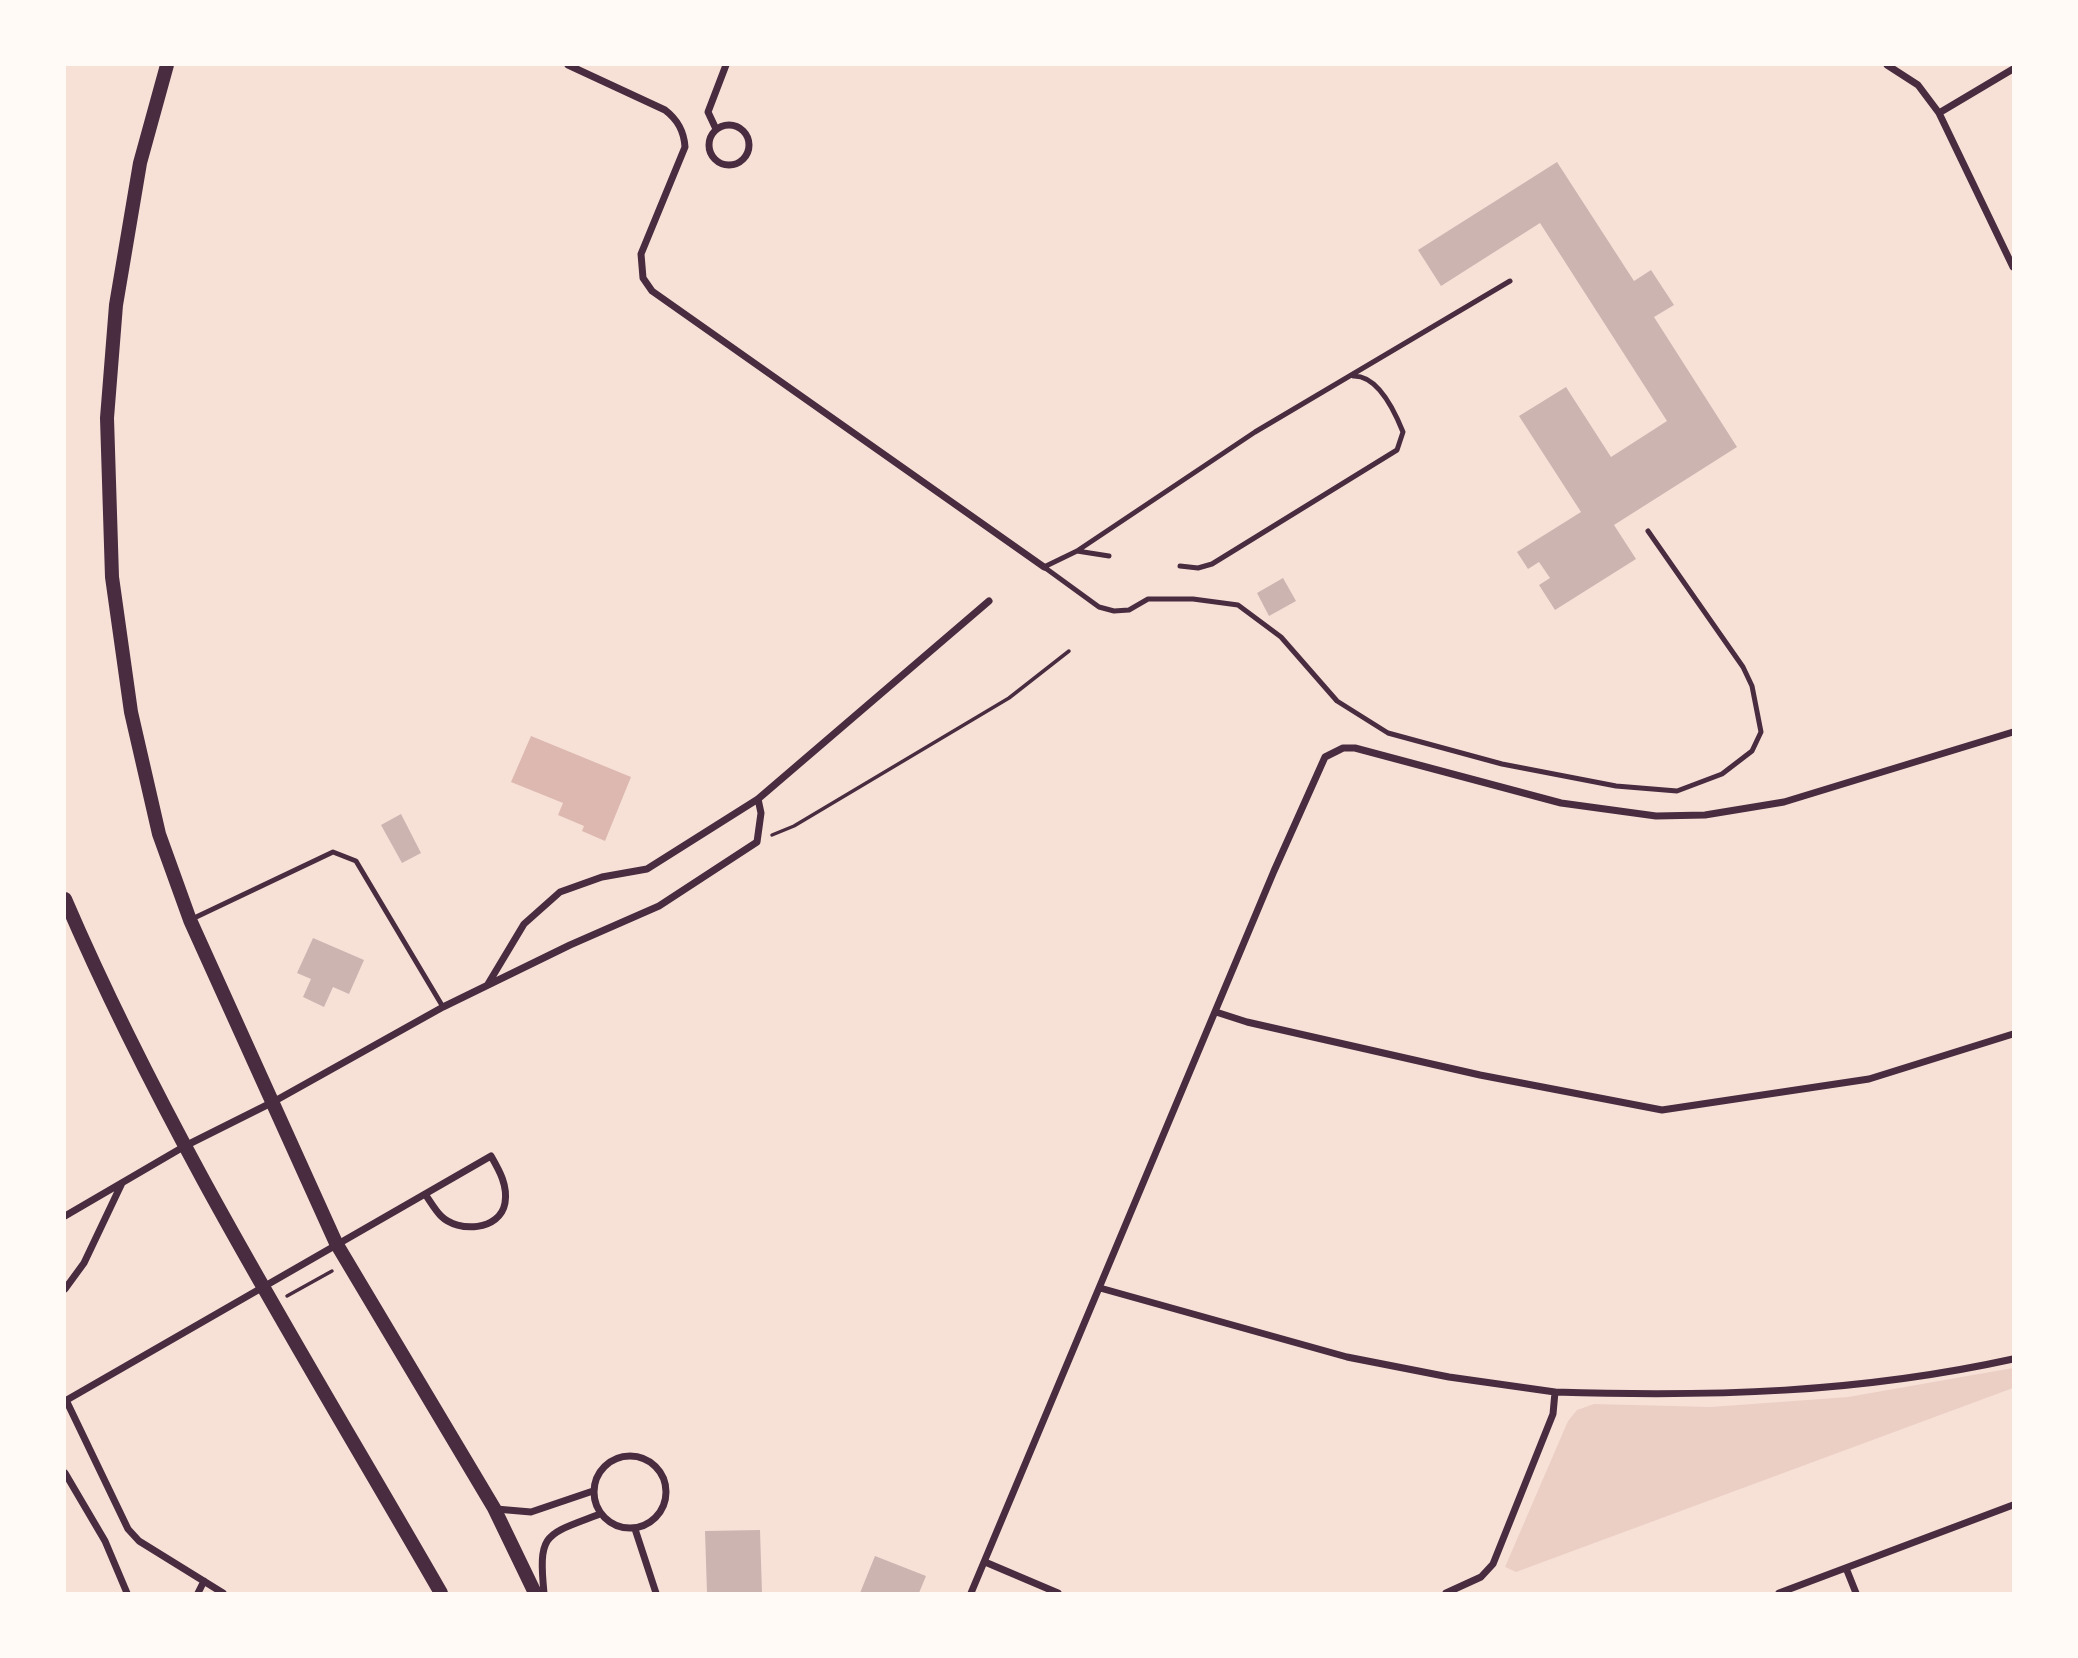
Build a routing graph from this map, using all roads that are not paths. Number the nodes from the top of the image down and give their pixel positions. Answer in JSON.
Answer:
{"nodes":[{"id":1,"x":167,"y":65,"type":"edge"},
{"id":2,"x":568,"y":65,"type":"edge"},
{"id":3,"x":726,"y":65,"type":"edge"},
{"id":4,"x":1887,"y":65,"type":"edge"},
{"id":5,"x":2013,"y":69,"type":"edge"},
{"id":6,"x":1939,"y":113,"type":"junction"},
{"id":7,"x":716,"y":129,"type":"junction"},
{"id":8,"x":2013,"y":267,"type":"edge"},
{"id":9,"x":1510,"y":281,"type":"dead end"},
{"id":10,"x":1350,"y":376,"type":"junction"},
{"id":11,"x":1648,"y":531,"type":"dead end"},
{"id":12,"x":1077,"y":551,"type":"junction"},
{"id":13,"x":1109,"y":556,"type":"dead end"},
{"id":14,"x":1180,"y":566,"type":"dead end"},
{"id":15,"x":1044,"y":567,"type":"junction"},
{"id":16,"x":989,"y":601,"type":"dead end"},
{"id":17,"x":2013,"y":732,"type":"edge"},
{"id":18,"x":758,"y":799,"type":"junction"},
{"id":19,"x":65,"y":899,"type":"edge"},
{"id":20,"x":190,"y":920,"type":"junction"},
{"id":21,"x":488,"y":985,"type":"junction"},
{"id":22,"x":443,"y":1007,"type":"junction"},
{"id":23,"x":1216,"y":1012,"type":"junction"},
{"id":24,"x":2013,"y":1034,"type":"edge"},
{"id":25,"x":273,"y":1102,"type":"junction"},
{"id":26,"x":185,"y":1146,"type":"junction"},
{"id":27,"x":123,"y":1182,"type":"junction"},
{"id":28,"x":425,"y":1194,"type":"junction"},
{"id":29,"x":65,"y":1216,"type":"edge"},
{"id":30,"x":336,"y":1243,"type":"junction"},
{"id":31,"x":264,"y":1284,"type":"junction"},
{"id":32,"x":1100,"y":1288,"type":"junction"},
{"id":33,"x":65,"y":1289,"type":"edge"},
{"id":34,"x":2013,"y":1359,"type":"edge"},
{"id":35,"x":1555,"y":1392,"type":"junction"},
{"id":36,"x":66,"y":1401,"type":"edge"},
{"id":37,"x":65,"y":1474,"type":"edge"},
{"id":38,"x":593,"y":1491,"type":"junction"},
{"id":39,"x":2013,"y":1506,"type":"edge"},
{"id":40,"x":495,"y":1508,"type":"junction"},
{"id":41,"x":600,"y":1514,"type":"junction"},
{"id":42,"x":635,"y":1529,"type":"junction"},
{"id":43,"x":985,"y":1562,"type":"junction"},
{"id":44,"x":1846,"y":1568,"type":"junction"},
{"id":45,"x":204,"y":1581,"type":"junction"},
{"id":46,"x":127,"y":1593,"type":"edge"},
{"id":47,"x":198,"y":1593,"type":"edge"},
{"id":48,"x":223,"y":1593,"type":"edge"},
{"id":49,"x":441,"y":1593,"type":"edge"},
{"id":50,"x":535,"y":1593,"type":"edge"},
{"id":51,"x":544,"y":1593,"type":"edge"},
{"id":52,"x":656,"y":1593,"type":"edge"},
{"id":53,"x":971,"y":1593,"type":"edge"},
{"id":54,"x":1058,"y":1593,"type":"edge"},
{"id":55,"x":1446,"y":1593,"type":"edge"},
{"id":56,"x":1779,"y":1593,"type":"edge"},
{"id":57,"x":1856,"y":1593,"type":"edge"}],
"edges":[{"from":1,"to":20,"type":"main road"},
{"from":2,"to":15,"type":"street"},
{"from":3,"to":7,"type":"street"},
{"from":4,"to":6,"type":"street"},
{"from":5,"to":6,"type":"street"},
{"from":6,"to":8,"type":"street"},
{"from":7,"to":7,"type":"street"},
{"from":9,"to":10,"type":"lane"},
{"from":10,"to":12,"type":"lane"},
{"from":10,"to":14,"type":"lane"},
{"from":11,"to":15,"type":"lane"},
{"from":12,"to":13,"type":"lane"},
{"from":12,"to":15,"type":"lane"},
{"from":16,"to":18,"type":"street"},
{"from":17,"to":23,"type":"street"},
{"from":18,"to":21,"type":"street"},
{"from":18,"to":21,"type":"street"},
{"from":19,"to":26,"type":"main road"},
{"from":20,"to":22,"type":"lane"},
{"from":20,"to":25,"type":"main road"},
{"from":21,"to":22,"type":"street"},
{"from":22,"to":25,"type":"street"},
{"from":23,"to":24,"type":"street"},
{"from":23,"to":32,"type":"street"},
{"from":25,"to":26,"type":"street"},
{"from":25,"to":30,"type":"main road"},
{"from":26,"to":27,"type":"street"},
{"from":26,"to":31,"type":"main road"},
{"from":27,"to":29,"type":"street"},
{"from":27,"to":33,"type":"street"},
{"from":28,"to":28,"type":"street"},
{"from":28,"to":30,"type":"street"},
{"from":30,"to":31,"type":"street"},
{"from":30,"to":40,"type":"main road"},
{"from":31,"to":36,"type":"street"},
{"from":31,"to":49,"type":"main road"},
{"from":32,"to":35,"type":"street"},
{"from":32,"to":43,"type":"street"},
{"from":34,"to":35,"type":"street"},
{"from":35,"to":55,"type":"street"},
{"from":36,"to":45,"type":"street"},
{"from":37,"to":46,"type":"street"},
{"from":38,"to":40,"type":"street"},
{"from":38,"to":41,"type":"street"},
{"from":38,"to":42,"type":"street"},
{"from":39,"to":44,"type":"street"},
{"from":40,"to":50,"type":"main road"},
{"from":41,"to":42,"type":"street"},
{"from":41,"to":51,"type":"street"},
{"from":42,"to":52,"type":"street"},
{"from":43,"to":53,"type":"street"},
{"from":43,"to":54,"type":"street"},
{"from":44,"to":56,"type":"street"},
{"from":44,"to":57,"type":"street"},
{"from":45,"to":47,"type":"street"},
{"from":45,"to":48,"type":"street"}]}
